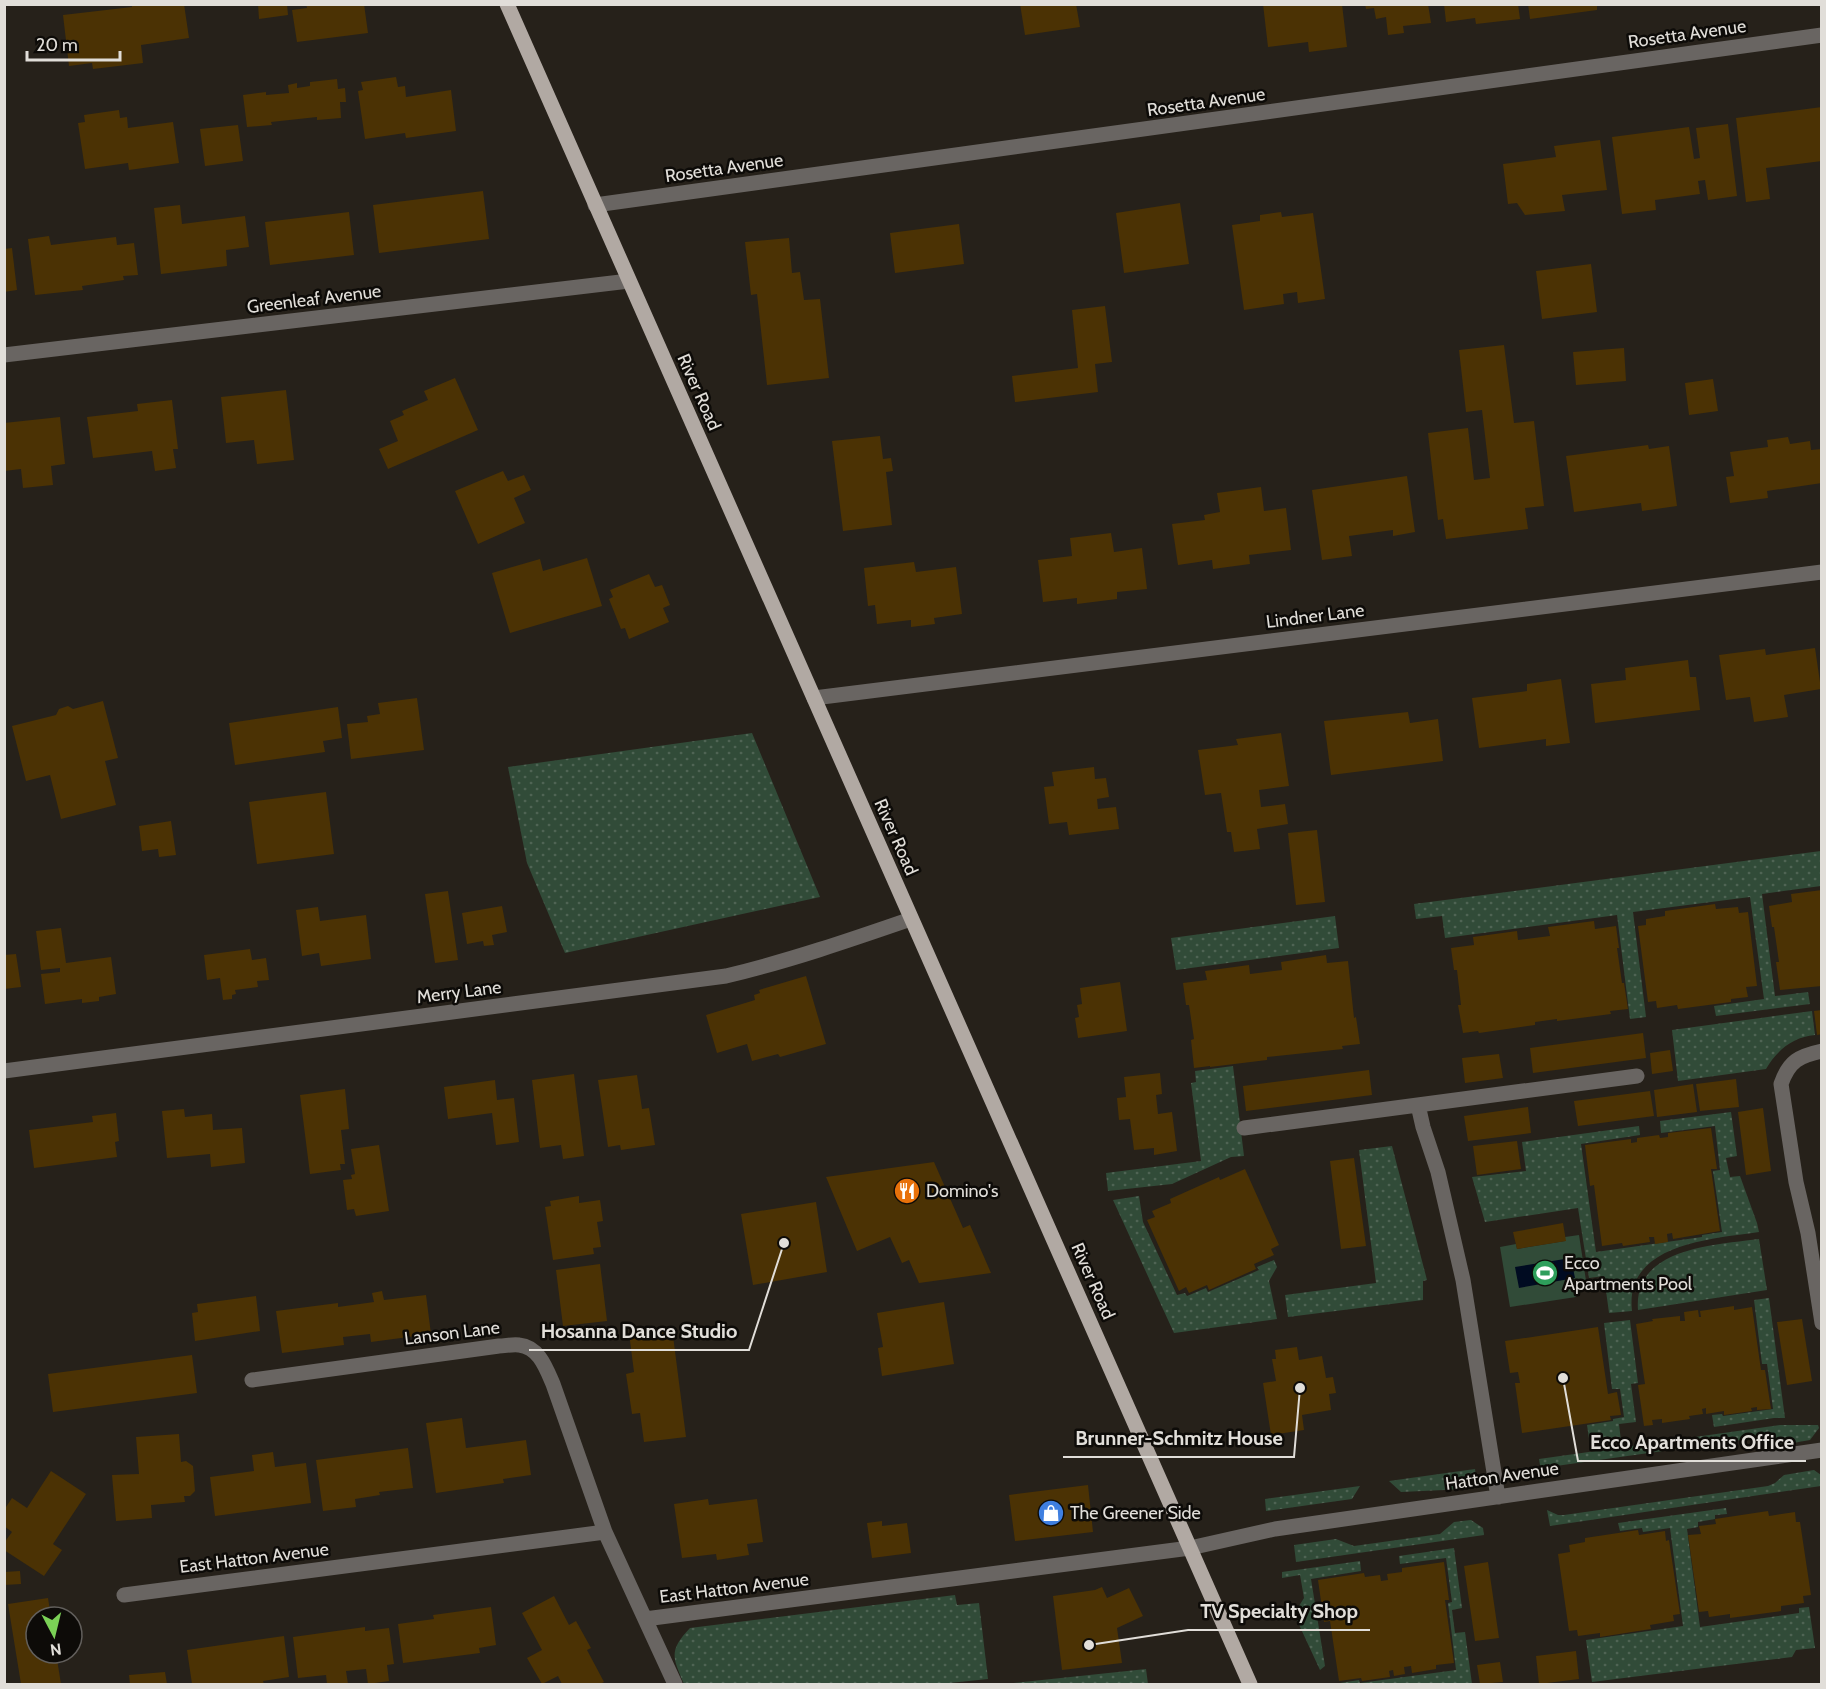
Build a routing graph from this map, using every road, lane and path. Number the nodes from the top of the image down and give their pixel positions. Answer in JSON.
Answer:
{"nodes":[{"id":1,"x":507,"y":4,"type":"edge"},
{"id":2,"x":1821,"y":35,"type":"edge"},
{"id":3,"x":595,"y":205,"type":"junction"},
{"id":4,"x":629,"y":281,"type":"junction"},
{"id":5,"x":4,"y":355,"type":"edge"},
{"id":6,"x":1821,"y":572,"type":"edge"},
{"id":7,"x":814,"y":698,"type":"junction"},
{"id":8,"x":911,"y":919,"type":"junction"},
{"id":9,"x":1821,"y":1051,"type":"edge"},
{"id":10,"x":4,"y":1071,"type":"edge"},
{"id":11,"x":1637,"y":1076,"type":"dead end"},
{"id":12,"x":1418,"y":1105,"type":"junction"},
{"id":13,"x":1244,"y":1128,"type":"dead end"},
{"id":14,"x":1821,"y":1323,"type":"edge"},
{"id":15,"x":252,"y":1380,"type":"dead end"},
{"id":16,"x":1821,"y":1450,"type":"edge"},
{"id":17,"x":1498,"y":1497,"type":"junction"},
{"id":18,"x":605,"y":1532,"type":"junction"},
{"id":19,"x":1190,"y":1548,"type":"junction"},
{"id":20,"x":124,"y":1595,"type":"dead end"},
{"id":21,"x":645,"y":1619,"type":"junction"},
{"id":22,"x":675,"y":1684,"type":"edge"},
{"id":23,"x":1250,"y":1684,"type":"edge"}],
"edges":[{"from":1,"to":3,"type":"main road","name":"River Road"},
{"from":2,"to":3,"type":"street","name":"Rosetta Avenue"},
{"from":3,"to":4,"type":"main road","name":"River Road"},
{"from":4,"to":5,"type":"street","name":"Greenleaf Avenue"},
{"from":4,"to":7,"type":"main road","name":"River Road"},
{"from":6,"to":7,"type":"street","name":"Lindner Lane"},
{"from":7,"to":8,"type":"main road","name":"River Road"},
{"from":8,"to":10,"type":"street","name":"Merry Lane"},
{"from":8,"to":19,"type":"main road","name":"River Road"},
{"from":9,"to":14,"type":"street"},
{"from":11,"to":12,"type":"street"},
{"from":12,"to":13,"type":"street"},
{"from":12,"to":17,"type":"street"},
{"from":15,"to":18,"type":"street","name":"Lanson Lane"},
{"from":16,"to":17,"type":"street","name":"Hatton Avenue"},
{"from":17,"to":19,"type":"street","name":"Hatton Avenue"},
{"from":18,"to":20,"type":"street","name":"East Hatton Avenue"},
{"from":18,"to":21,"type":"street","name":"East Hatton Avenue"},
{"from":19,"to":21,"type":"street","name":"East Hatton Avenue"},
{"from":19,"to":23,"type":"main road","name":"River Road"},
{"from":21,"to":22,"type":"street"}]}
